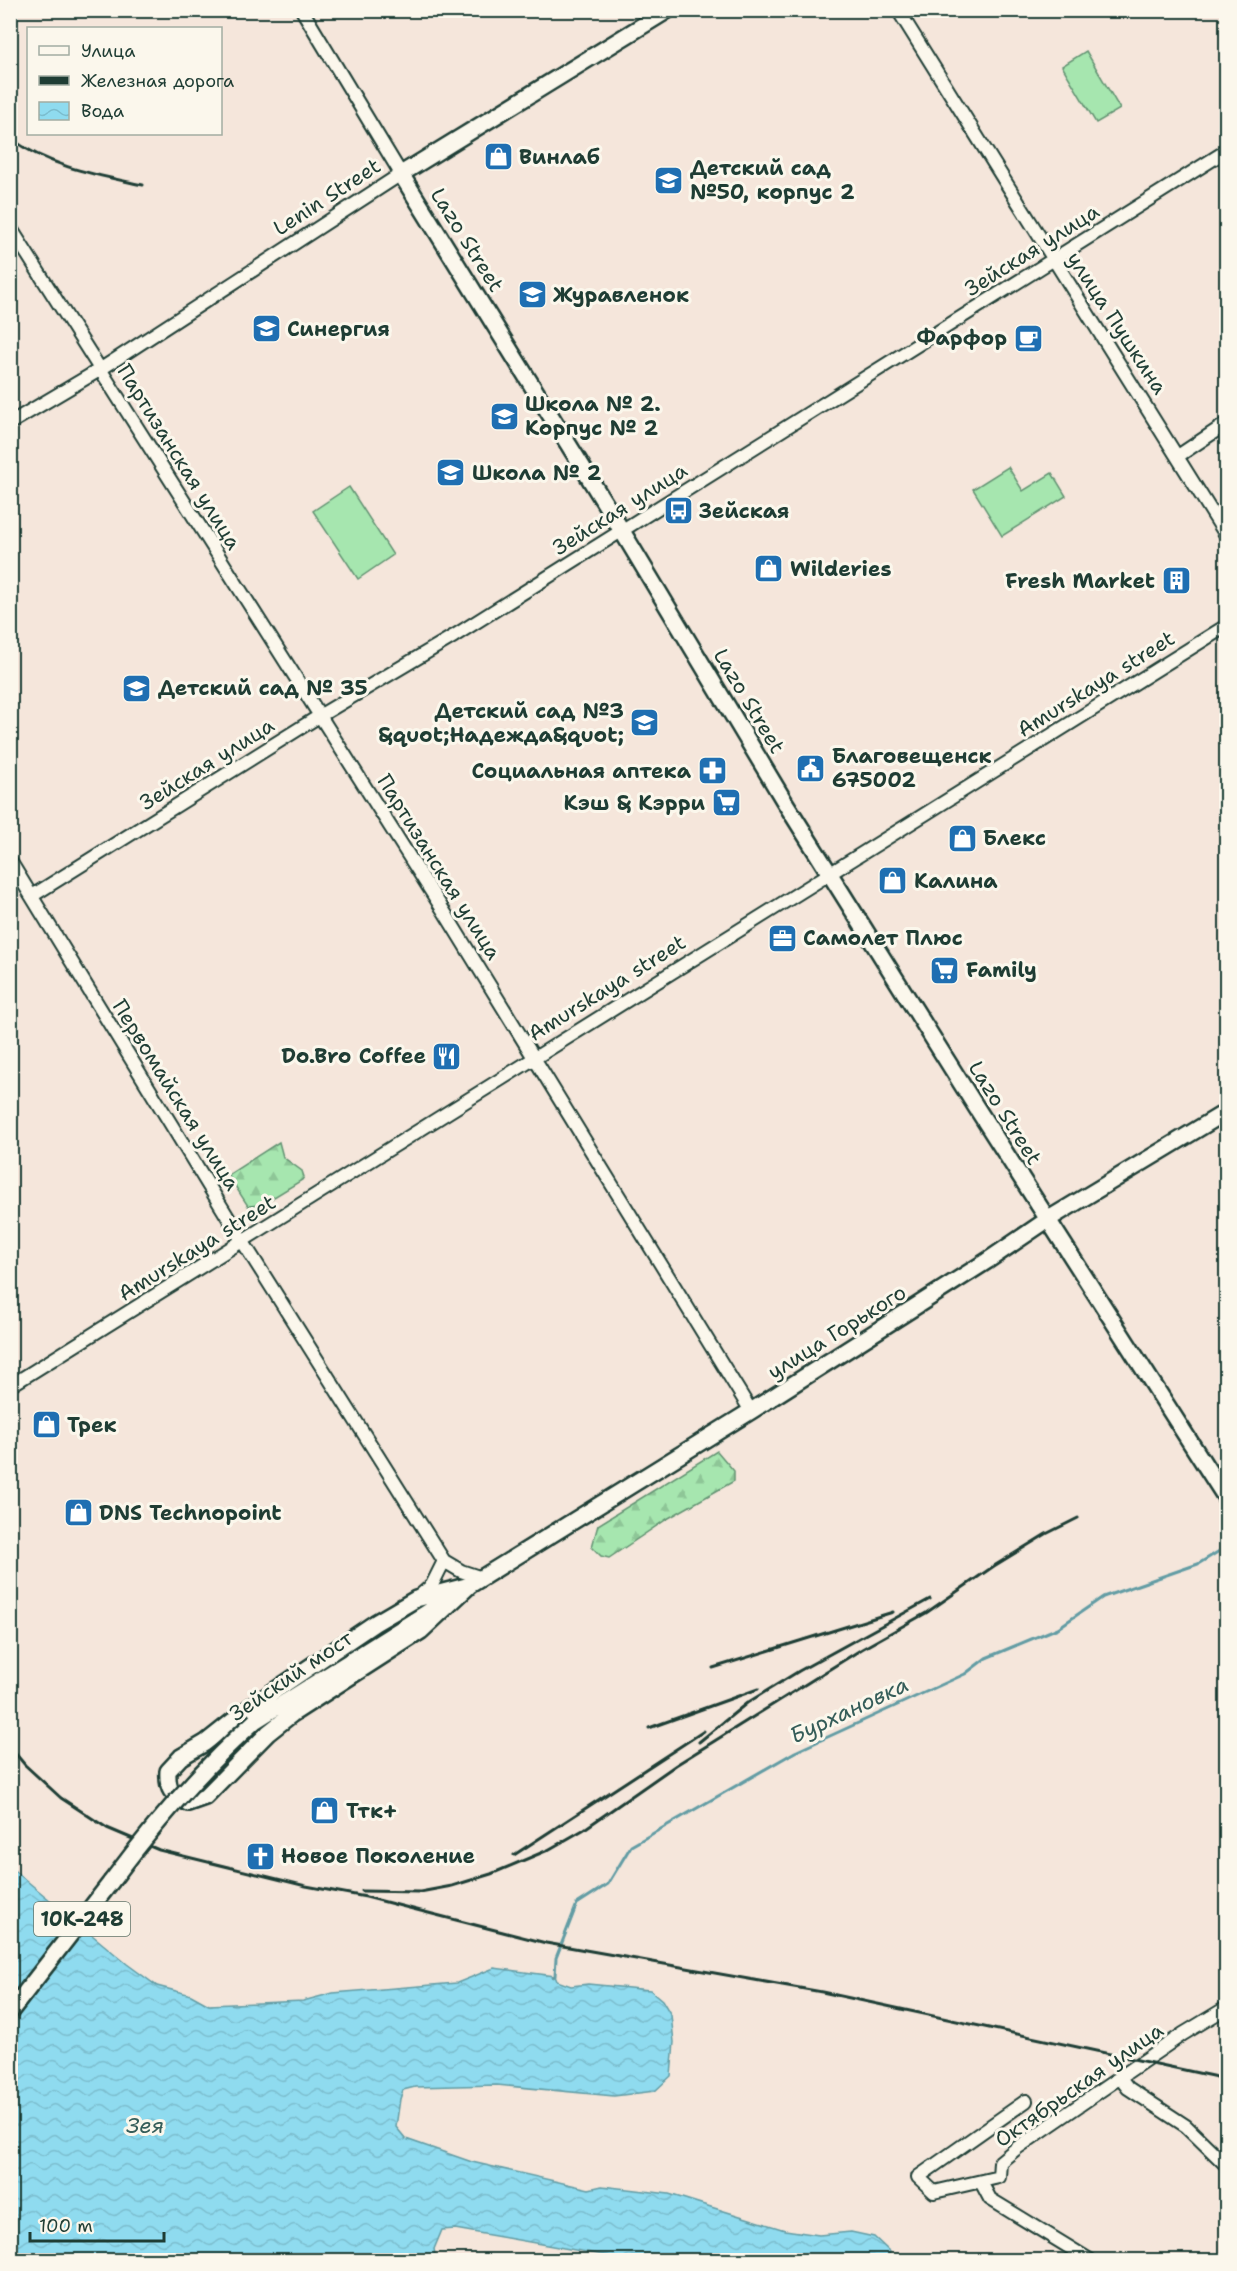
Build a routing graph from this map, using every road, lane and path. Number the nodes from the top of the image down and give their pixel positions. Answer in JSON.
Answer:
{"nodes":[{"id":1,"x":302,"y":10,"type":"edge"},
{"id":2,"x":668,"y":10,"type":"edge"},
{"id":3,"x":898,"y":10,"type":"edge"},
{"id":4,"x":1227,"y":151,"type":"edge"},
{"id":5,"x":401,"y":174,"type":"junction"},
{"id":6,"x":10,"y":227,"type":"edge"},
{"id":7,"x":1053,"y":260,"type":"junction"},
{"id":8,"x":101,"y":369,"type":"junction"},
{"id":9,"x":10,"y":423,"type":"edge"},
{"id":10,"x":1227,"y":424,"type":"edge"},
{"id":11,"x":1178,"y":456,"type":"junction"},
{"id":12,"x":622,"y":531,"type":"junction"},
{"id":13,"x":1227,"y":535,"type":"edge"},
{"id":14,"x":1227,"y":626,"type":"edge"},
{"id":15,"x":321,"y":715,"type":"junction"},
{"id":16,"x":10,"y":861,"type":"edge"},
{"id":17,"x":829,"y":872,"type":"junction"},
{"id":18,"x":32,"y":896,"type":"junction"},
{"id":19,"x":534,"y":1057,"type":"junction"},
{"id":20,"x":1227,"y":1112,"type":"edge"},
{"id":21,"x":1047,"y":1220,"type":"junction"},
{"id":22,"x":243,"y":1242,"type":"junction"},
{"id":23,"x":10,"y":1386,"type":"edge"},
{"id":24,"x":751,"y":1411,"type":"junction"},
{"id":25,"x":1227,"y":1498,"type":"edge"},
{"id":26,"x":444,"y":1561,"type":"junction"},
{"id":27,"x":476,"y":1582,"type":"junction"},
{"id":28,"x":416,"y":1599,"type":"junction"},
{"id":29,"x":1227,"y":2008,"type":"edge"},
{"id":30,"x":10,"y":2012,"type":"edge"},
{"id":31,"x":1120,"y":2078,"type":"junction"},
{"id":32,"x":1026,"y":2101,"type":"dead end"},
{"id":33,"x":1227,"y":2165,"type":"edge"},
{"id":34,"x":981,"y":2182,"type":"junction"},
{"id":35,"x":1090,"y":2260,"type":"edge"}],
"edges":[{"from":1,"to":5,"type":"street","name":"Lazo Street"},
{"from":2,"to":5,"type":"main road","name":"Lenin Street"},
{"from":3,"to":7,"type":"street","name":"улица Пушкина"},
{"from":4,"to":7,"type":"street","name":"Зейская улица"},
{"from":5,"to":8,"type":"street","name":"Lenin Street"},
{"from":5,"to":12,"type":"main road","name":"Lazo Street"},
{"from":6,"to":8,"type":"street","name":"Партизанская улица"},
{"from":7,"to":11,"type":"street","name":"улица Пушкина"},
{"from":7,"to":12,"type":"street","name":"Зейская улица"},
{"from":8,"to":9,"type":"street","name":"Lenin Street"},
{"from":8,"to":15,"type":"street","name":"Партизанская улица"},
{"from":10,"to":11,"type":"street"},
{"from":11,"to":13,"type":"street","name":"улица Пушкина"},
{"from":12,"to":15,"type":"street","name":"Зейская улица"},
{"from":12,"to":17,"type":"main road","name":"Lazo Street"},
{"from":14,"to":17,"type":"street","name":"Amurskaya street"},
{"from":15,"to":18,"type":"street","name":"Зейская улица"},
{"from":15,"to":19,"type":"street","name":"Партизанская улица"},
{"from":16,"to":18,"type":"street","name":"Первомайская улица"},
{"from":17,"to":19,"type":"street","name":"Amurskaya street"},
{"from":17,"to":21,"type":"main road","name":"Lazo Street"},
{"from":18,"to":22,"type":"street","name":"Первомайская улица"},
{"from":19,"to":22,"type":"street","name":"Amurskaya street"},
{"from":19,"to":24,"type":"street","name":"Партизанская улица"},
{"from":20,"to":21,"type":"main road","name":"улица Горького"},
{"from":21,"to":24,"type":"main road","name":"улица Горького"},
{"from":21,"to":25,"type":"main road","name":"Lazo Street"},
{"from":22,"to":23,"type":"street","name":"Amurskaya street"},
{"from":22,"to":26,"type":"street","name":"Первомайская улица"},
{"from":24,"to":27,"type":"main road","name":"улица Горького"},
{"from":26,"to":27,"type":"street"},
{"from":26,"to":28,"type":"street"},
{"from":27,"to":28,"type":"main road","name":"улица Горького"},
{"from":27,"to":28,"type":"main road","name":"улица Горького"},
{"from":27,"to":30,"type":"main road","name":"Зейский мост","number":"10К-248","bridge":true},
{"from":29,"to":31,"type":"street","name":"Октябрьская улица"},
{"from":31,"to":33,"type":"street"},
{"from":31,"to":34,"type":"street","name":"Октябрьская улица"},
{"from":32,"to":34,"type":"street","name":"Октябрьская улица"},
{"from":34,"to":35,"type":"street"}]}
